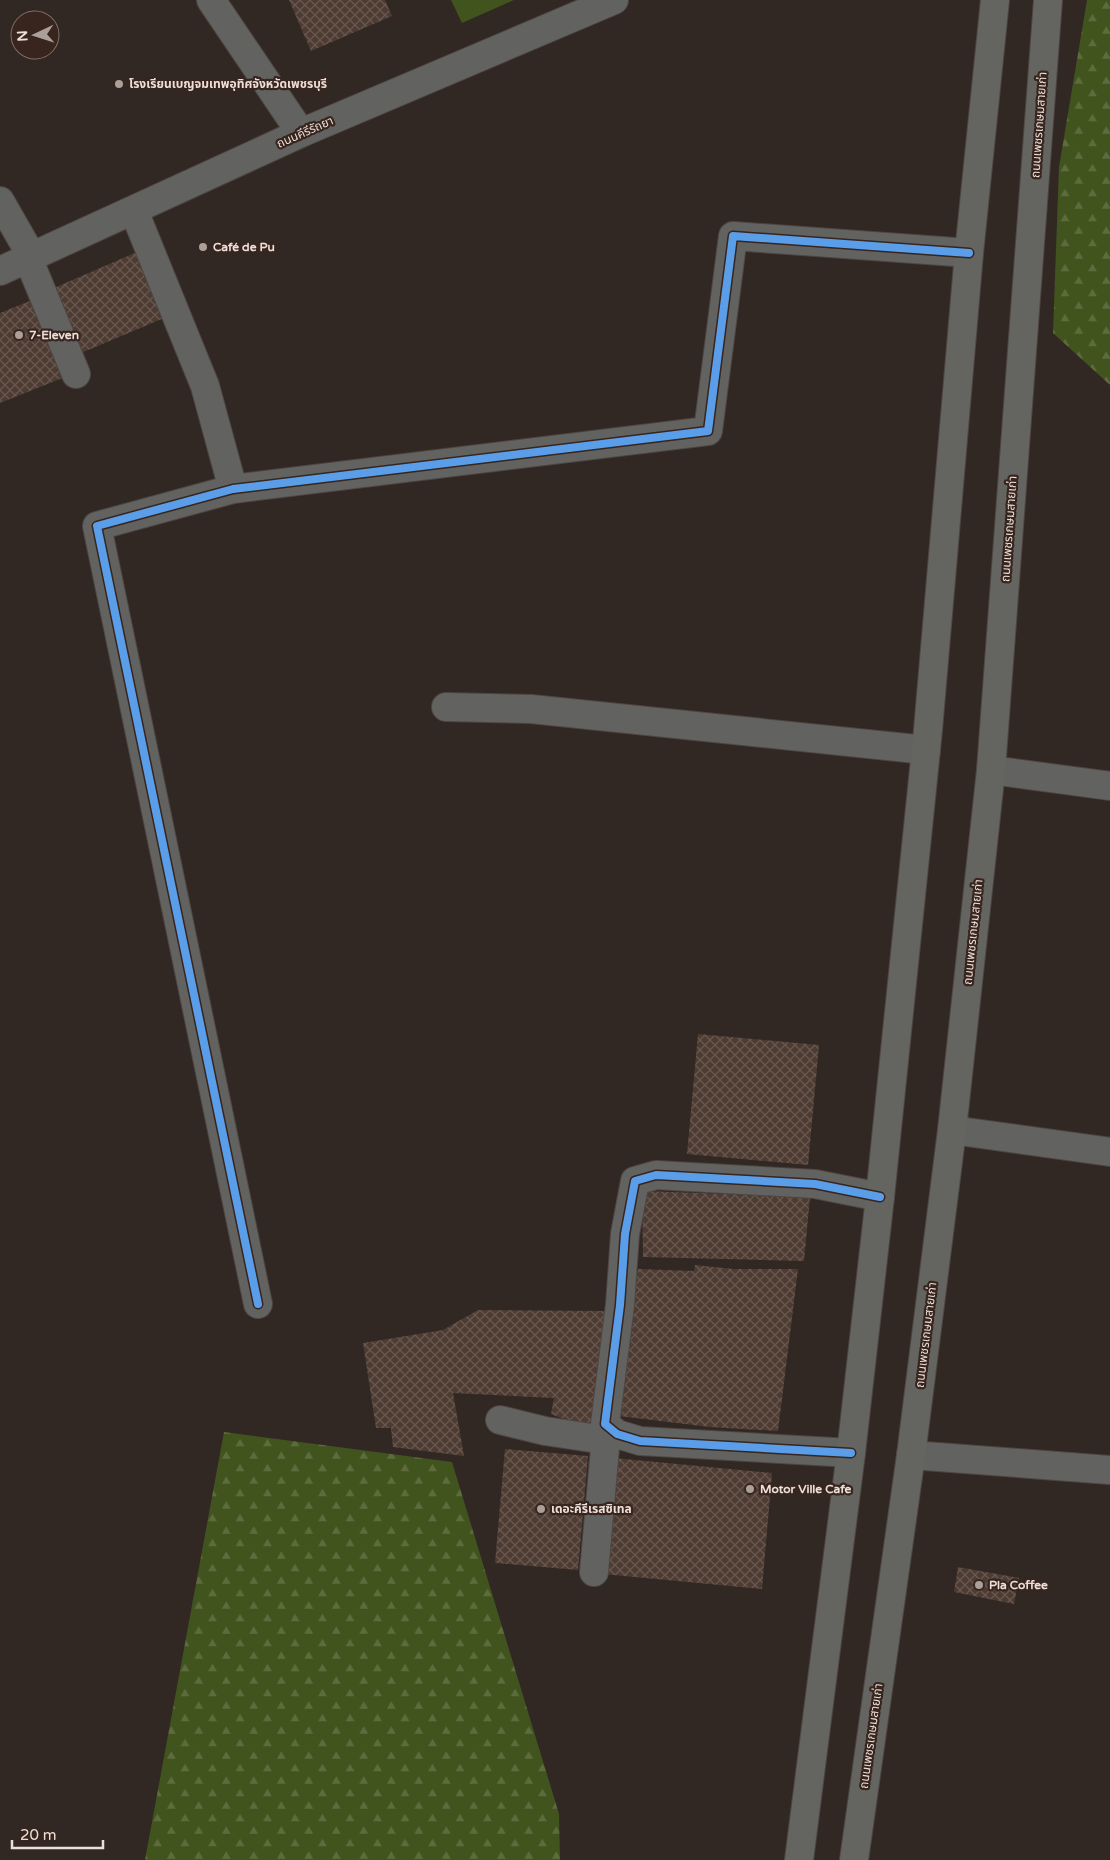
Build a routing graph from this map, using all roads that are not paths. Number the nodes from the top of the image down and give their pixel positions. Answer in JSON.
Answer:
{"nodes":[{"id":1,"x":211,"y":0,"type":"edge"},
{"id":2,"x":614,"y":0,"type":"edge"},
{"id":3,"x":995,"y":0,"type":"edge"},
{"id":4,"x":1048,"y":0,"type":"edge"},
{"id":5,"x":301,"y":133,"type":"junction"},
{"id":6,"x":0,"y":200,"type":"edge"},
{"id":7,"x":134,"y":211,"type":"junction"},
{"id":8,"x":969,"y":253,"type":"junction"},
{"id":9,"x":30,"y":258,"type":"junction"},
{"id":10,"x":0,"y":271,"type":"edge"},
{"id":11,"x":76,"y":374,"type":"dead end"},
{"id":12,"x":232,"y":489,"type":"junction"},
{"id":13,"x":446,"y":707,"type":"dead end"},
{"id":14,"x":926,"y":750,"type":"junction"},
{"id":15,"x":991,"y":770,"type":"junction"},
{"id":16,"x":1110,"y":786,"type":"edge"},
{"id":17,"x":952,"y":1130,"type":"junction"},
{"id":18,"x":1110,"y":1152,"type":"edge"},
{"id":19,"x":880,"y":1197,"type":"junction"},
{"id":20,"x":258,"y":1304,"type":"dead end"},
{"id":21,"x":500,"y":1420,"type":"dead end"},
{"id":22,"x":612,"y":1435,"type":"junction"},
{"id":23,"x":851,"y":1452,"type":"junction"},
{"id":24,"x":911,"y":1455,"type":"junction"},
{"id":25,"x":1110,"y":1470,"type":"edge"},
{"id":26,"x":594,"y":1572,"type":"dead end"},
{"id":27,"x":800,"y":1860,"type":"edge"},
{"id":28,"x":854,"y":1860,"type":"edge"}],
"edges":[{"from":1,"to":5,"type":"street"},
{"from":2,"to":5,"type":"street","name":"ถนนคีรีรัถยา"},
{"from":3,"to":8,"type":"main road"},
{"from":4,"to":15,"type":"main road","name":"ถนนเพชรเกษมสายเก่า"},
{"from":5,"to":7,"type":"street","name":"ถนนคีรีรัถยา"},
{"from":6,"to":9,"type":"street"},
{"from":7,"to":9,"type":"street","name":"ถนนคีรีรัถยา"},
{"from":7,"to":12,"type":"street"},
{"from":8,"to":12,"type":"street"},
{"from":8,"to":14,"type":"main road"},
{"from":9,"to":10,"type":"street","name":"ถนนคีรีรัถยา"},
{"from":9,"to":11,"type":"street"},
{"from":12,"to":20,"type":"street"},
{"from":13,"to":14,"type":"street"},
{"from":14,"to":19,"type":"main road"},
{"from":15,"to":16,"type":"street"},
{"from":15,"to":17,"type":"main road","name":"ถนนเพชรเกษมสายเก่า"},
{"from":17,"to":18,"type":"street"},
{"from":17,"to":24,"type":"main road","name":"ถนนเพชรเกษมสายเก่า"},
{"from":19,"to":22,"type":"street"},
{"from":19,"to":23,"type":"main road"},
{"from":21,"to":22,"type":"street"},
{"from":22,"to":23,"type":"street"},
{"from":22,"to":26,"type":"street"},
{"from":23,"to":27,"type":"main road"},
{"from":24,"to":25,"type":"street"},
{"from":24,"to":28,"type":"main road","name":"ถนนเพชรเกษมสายเก่า"}]}
